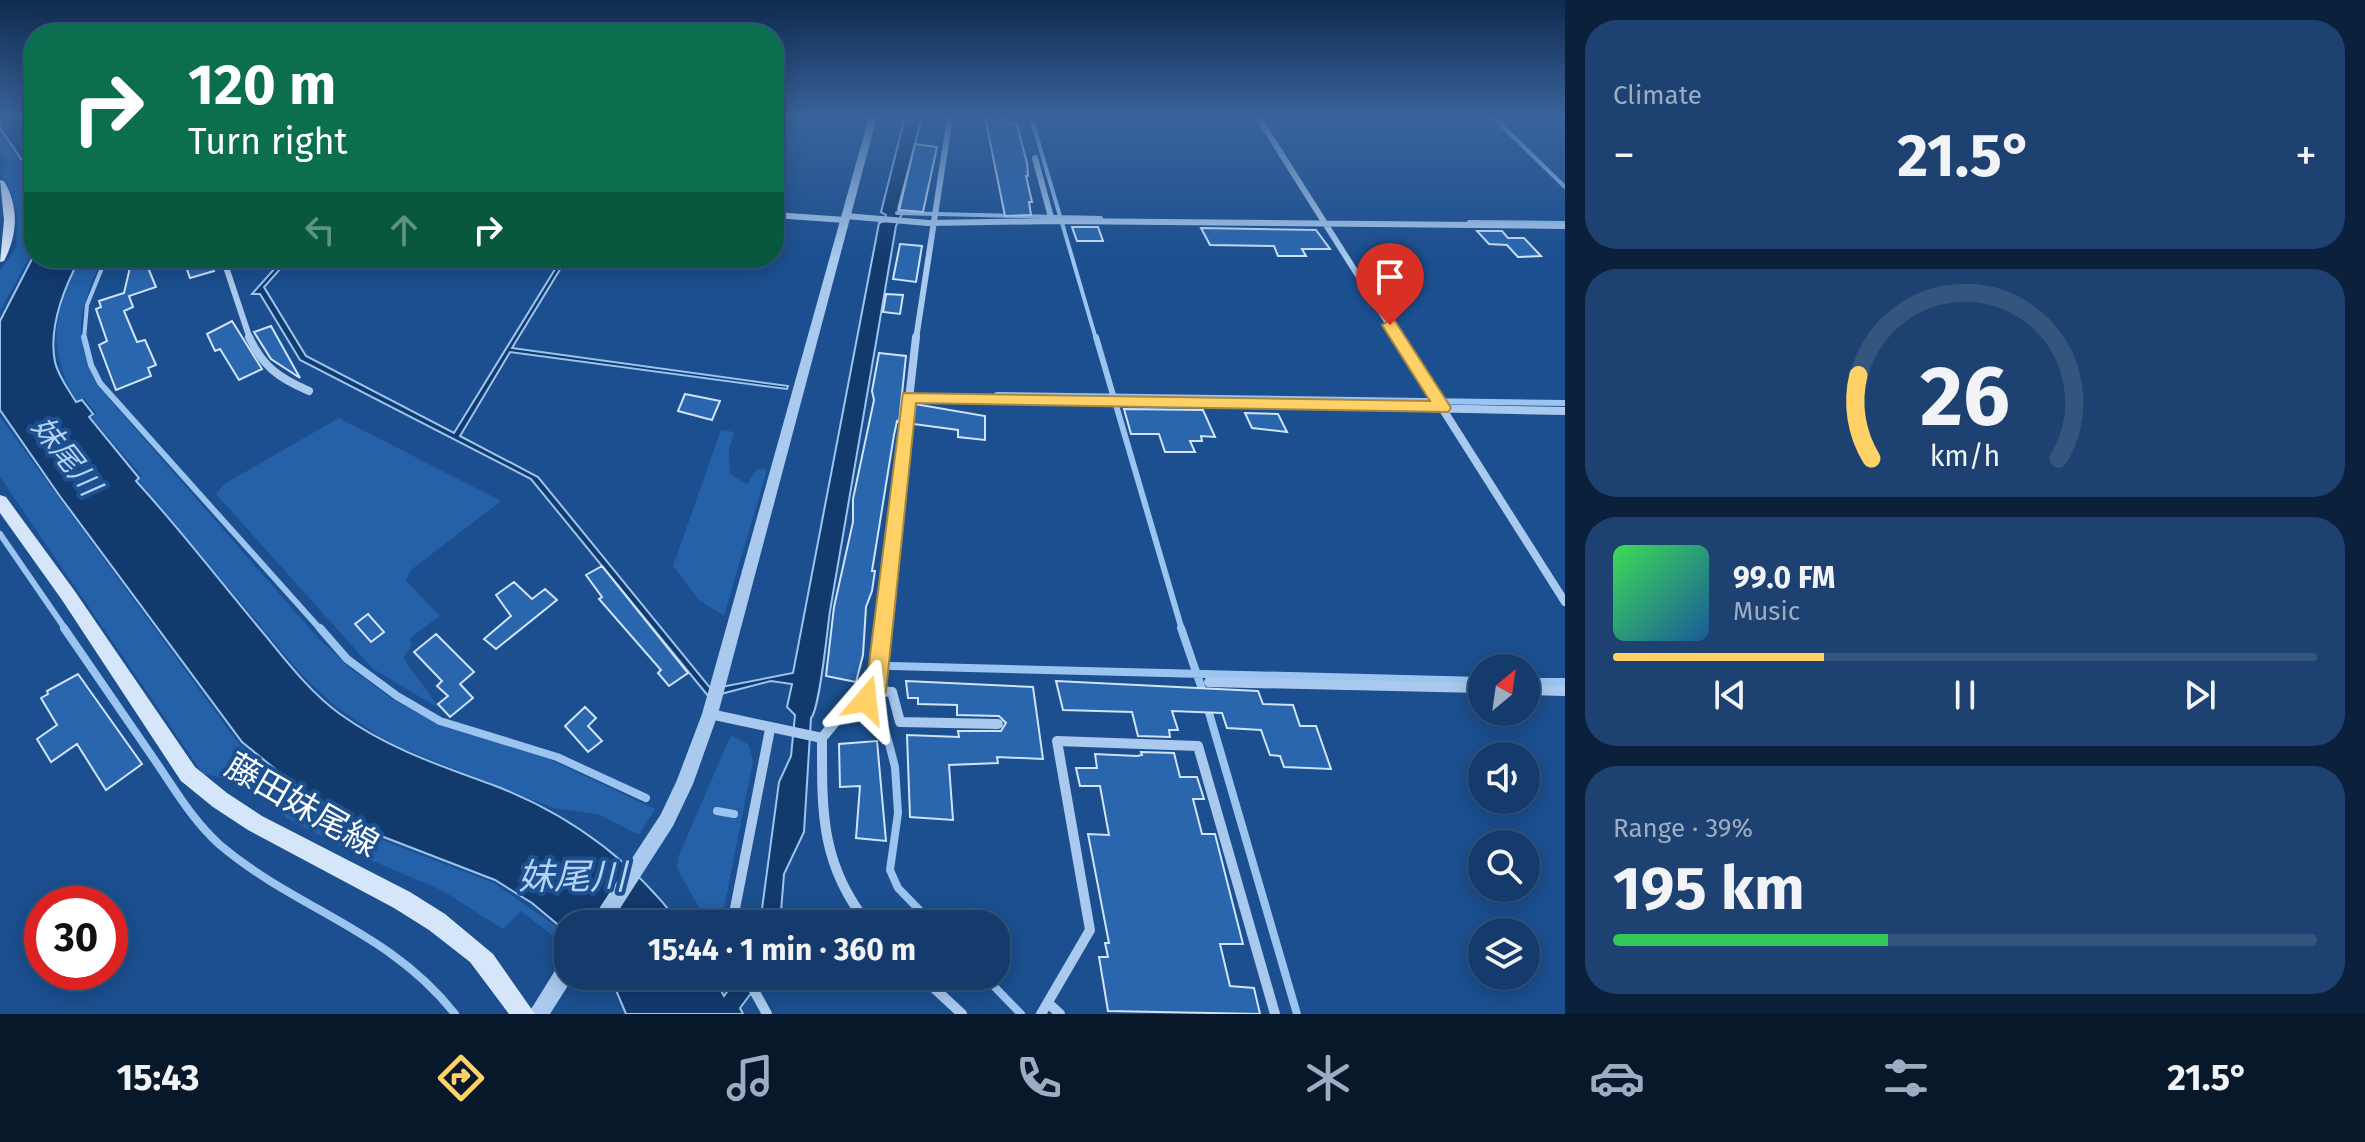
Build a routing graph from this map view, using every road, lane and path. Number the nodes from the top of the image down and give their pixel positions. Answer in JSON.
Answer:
{"nodes":[{"id":1,"x":860,"y":164,"type":"edge"},
{"id":2,"x":943,"y":164,"type":"edge"},
{"id":3,"x":1037,"y":164,"type":"edge"},
{"id":4,"x":1288,"y":164,"type":"edge"},
{"id":5,"x":0,"y":183,"type":"edge"},
{"id":6,"x":5,"y":211,"type":"edge"},
{"id":7,"x":784,"y":215,"type":"edge"},
{"id":8,"x":846,"y":218,"type":"junction"},
{"id":9,"x":936,"y":218,"type":"junction"},
{"id":10,"x":1053,"y":219,"type":"junction"},
{"id":11,"x":1325,"y":222,"type":"junction"},
{"id":12,"x":1565,"y":226,"type":"edge"},
{"id":13,"x":0,"y":258,"type":"edge"},
{"id":14,"x":226,"y":268,"type":"edge"},
{"id":15,"x":309,"y":391,"type":"dead end"},
{"id":16,"x":908,"y":397,"type":"junction"},
{"id":17,"x":1440,"y":404,"type":"junction"},
{"id":18,"x":1565,"y":411,"type":"edge"},
{"id":19,"x":0,"y":501,"type":"edge"},
{"id":20,"x":1565,"y":602,"type":"edge"},
{"id":21,"x":1209,"y":682,"type":"dead end"},
{"id":22,"x":1468,"y":688,"type":"edge"},
{"id":23,"x":1540,"y":690,"type":"edge"},
{"id":24,"x":876,"y":691,"type":"junction"},
{"id":25,"x":1565,"y":691,"type":"edge"},
{"id":26,"x":710,"y":714,"type":"junction"},
{"id":27,"x":998,"y":724,"type":"dead end"},
{"id":28,"x":770,"y":729,"type":"junction"},
{"id":29,"x":822,"y":738,"type":"junction"},
{"id":30,"x":609,"y":910,"type":"edge"},
{"id":31,"x":735,"y":910,"type":"edge"},
{"id":32,"x":857,"y":910,"type":"edge"},
{"id":33,"x":554,"y":989,"type":"edge"},
{"id":34,"x":754,"y":990,"type":"edge"},
{"id":35,"x":936,"y":990,"type":"edge"},
{"id":36,"x":1044,"y":1008,"type":"edge"},
{"id":37,"x":523,"y":1014,"type":"edge"},
{"id":38,"x":538,"y":1014,"type":"edge"},
{"id":39,"x":767,"y":1014,"type":"edge"},
{"id":40,"x":962,"y":1014,"type":"edge"},
{"id":41,"x":1060,"y":1014,"type":"edge"},
{"id":42,"x":1275,"y":1014,"type":"edge"}],
"edges":[{"from":1,"to":8,"type":"street"},
{"from":2,"to":9,"type":"street"},
{"from":3,"to":10,"type":"street"},
{"from":4,"to":11,"type":"street"},
{"from":5,"to":6,"type":"main road"},
{"from":6,"to":13,"type":"main road"},
{"from":7,"to":8,"type":"street"},
{"from":8,"to":9,"type":"street"},
{"from":8,"to":26,"type":"street"},
{"from":9,"to":10,"type":"street"},
{"from":9,"to":16,"type":"street"},
{"from":10,"to":11,"type":"street"},
{"from":11,"to":12,"type":"street"},
{"from":11,"to":17,"type":"street"},
{"from":14,"to":15,"type":"street"},
{"from":16,"to":17,"type":"street"},
{"from":16,"to":24,"type":"street"},
{"from":17,"to":18,"type":"street"},
{"from":17,"to":20,"type":"street"},
{"from":19,"to":37,"type":"main road","name":"藤田妹尾線"},
{"from":21,"to":22,"type":"street"},
{"from":23,"to":25,"type":"street"},
{"from":24,"to":27,"type":"street"},
{"from":24,"to":29,"type":"street"},
{"from":26,"to":28,"type":"street"},
{"from":26,"to":30,"type":"street"},
{"from":28,"to":29,"type":"street"},
{"from":28,"to":31,"type":"street"},
{"from":29,"to":32,"type":"street"},
{"from":33,"to":38,"type":"street"},
{"from":34,"to":39,"type":"street"},
{"from":35,"to":40,"type":"street"},
{"from":36,"to":41,"type":"street"},
{"from":36,"to":42,"type":"street"}]}
